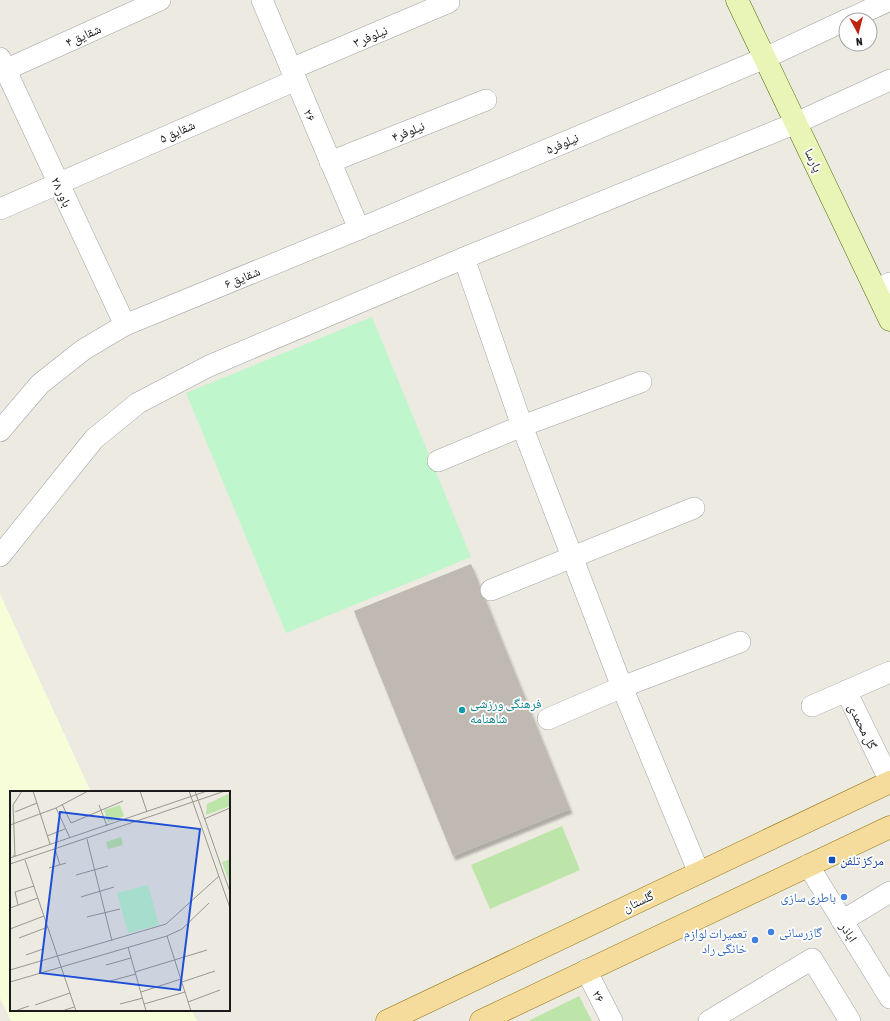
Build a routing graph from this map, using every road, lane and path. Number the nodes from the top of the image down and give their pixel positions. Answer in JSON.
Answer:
{"nodes":[{"id":1,"x":160,"y":0,"type":"edge"},
{"id":2,"x":262,"y":0,"type":"edge"},
{"id":3,"x":738,"y":0,"type":"edge"},
{"id":4,"x":890,"y":0,"type":"edge"},
{"id":5,"x":448,"y":2,"type":"dead end"},
{"id":6,"x":864,"y":12,"type":"edge"},
{"id":7,"x":838,"y":24,"type":"edge"},
{"id":8,"x":765,"y":58,"type":"junction"},
{"id":9,"x":3,"y":64,"type":"edge"},
{"id":10,"x":294,"y":75,"type":"junction"},
{"id":11,"x":890,"y":80,"type":"edge"},
{"id":12,"x":486,"y":100,"type":"dead end"},
{"id":13,"x":796,"y":123,"type":"junction"},
{"id":14,"x":330,"y":162,"type":"junction"},
{"id":15,"x":58,"y":183,"type":"junction"},
{"id":16,"x":0,"y":209,"type":"edge"},
{"id":17,"x":359,"y":229,"type":"junction"},
{"id":18,"x":464,"y":258,"type":"junction"},
{"id":19,"x":883,"y":287,"type":"edge"},
{"id":20,"x":890,"y":320,"type":"edge"},
{"id":21,"x":125,"y":325,"type":"junction"},
{"id":22,"x":641,"y":382,"type":"dead end"},
{"id":23,"x":522,"y":426,"type":"junction"},
{"id":24,"x":0,"y":431,"type":"edge"},
{"id":25,"x":438,"y":461,"type":"dead end"},
{"id":26,"x":694,"y":508,"type":"dead end"},
{"id":27,"x":0,"y":556,"type":"edge"},
{"id":28,"x":572,"y":556,"type":"junction"},
{"id":29,"x":491,"y":590,"type":"dead end"},
{"id":30,"x":740,"y":642,"type":"dead end"},
{"id":31,"x":890,"y":672,"type":"edge"},
{"id":32,"x":622,"y":687,"type":"junction"},
{"id":33,"x":846,"y":691,"type":"junction"},
{"id":34,"x":812,"y":706,"type":"dead end"},
{"id":35,"x":548,"y":719,"type":"dead end"},
{"id":36,"x":890,"y":782,"type":"edge"},
{"id":37,"x":890,"y":827,"type":"edge"},
{"id":38,"x":808,"y":865,"type":"junction"},
{"id":39,"x":699,"y":873,"type":"junction"},
{"id":40,"x":890,"y":892,"type":"edge"},
{"id":41,"x":842,"y":921,"type":"junction"},
{"id":42,"x":586,"y":970,"type":"junction"},
{"id":43,"x":890,"y":998,"type":"edge"},
{"id":44,"x":386,"y":1021,"type":"edge"},
{"id":45,"x":481,"y":1021,"type":"edge"},
{"id":46,"x":612,"y":1021,"type":"edge"},
{"id":47,"x":709,"y":1021,"type":"edge"},
{"id":48,"x":850,"y":1021,"type":"edge"}],
"edges":[{"from":1,"to":9,"type":"street","name":"شقایق ۴"},
{"from":2,"to":10,"type":"street","name":"۲۶"},
{"from":3,"to":8,"type":"street","name":"پارسا"},
{"from":4,"to":6,"type":"street","name":"نیلوفر۵"},
{"from":5,"to":10,"type":"street","name":"نیلوفر ۳"},
{"from":7,"to":8,"type":"street","name":"نیلوفر۵"},
{"from":8,"to":13,"type":"street","name":"پارسا"},
{"from":8,"to":17,"type":"street","name":"نیلوفر۵"},
{"from":9,"to":15,"type":"street","name":"باور ۲۸"},
{"from":10,"to":14,"type":"street","name":"۲۶"},
{"from":10,"to":15,"type":"street","name":"شقایق ۵"},
{"from":11,"to":13,"type":"street"},
{"from":12,"to":14,"type":"street","name":"نیلوفر۴"},
{"from":13,"to":18,"type":"street"},
{"from":13,"to":19,"type":"street","name":"پارسا"},
{"from":14,"to":17,"type":"street","name":"۲۶"},
{"from":15,"to":16,"type":"street","name":"شقایق ۵"},
{"from":15,"to":21,"type":"street","name":"باور ۲۸"},
{"from":17,"to":21,"type":"street","name":"شقایق ۶"},
{"from":18,"to":23,"type":"street"},
{"from":18,"to":27,"type":"street"},
{"from":19,"to":20,"type":"street","name":"پارسا"},
{"from":21,"to":24,"type":"street","name":"شقایق ۶"},
{"from":22,"to":23,"type":"street"},
{"from":23,"to":25,"type":"street"},
{"from":23,"to":28,"type":"street"},
{"from":26,"to":28,"type":"street"},
{"from":28,"to":29,"type":"street"},
{"from":28,"to":32,"type":"street"},
{"from":30,"to":32,"type":"street"},
{"from":31,"to":33,"type":"street"},
{"from":32,"to":35,"type":"street"},
{"from":32,"to":39,"type":"street"},
{"from":33,"to":34,"type":"street"},
{"from":33,"to":36,"type":"street","name":"گل محمدی"},
{"from":36,"to":39,"type":"main road","name":"گلستان"},
{"from":37,"to":38,"type":"main road"},
{"from":38,"to":41,"type":"street","name":"اباذر"},
{"from":38,"to":42,"type":"main road"},
{"from":39,"to":44,"type":"main road","name":"گلستان"},
{"from":40,"to":41,"type":"street"},
{"from":41,"to":43,"type":"street","name":"اباذر"},
{"from":42,"to":45,"type":"main road"},
{"from":42,"to":46,"type":"street","name":"۲۶"},
{"from":47,"to":48,"type":"street"}]}
